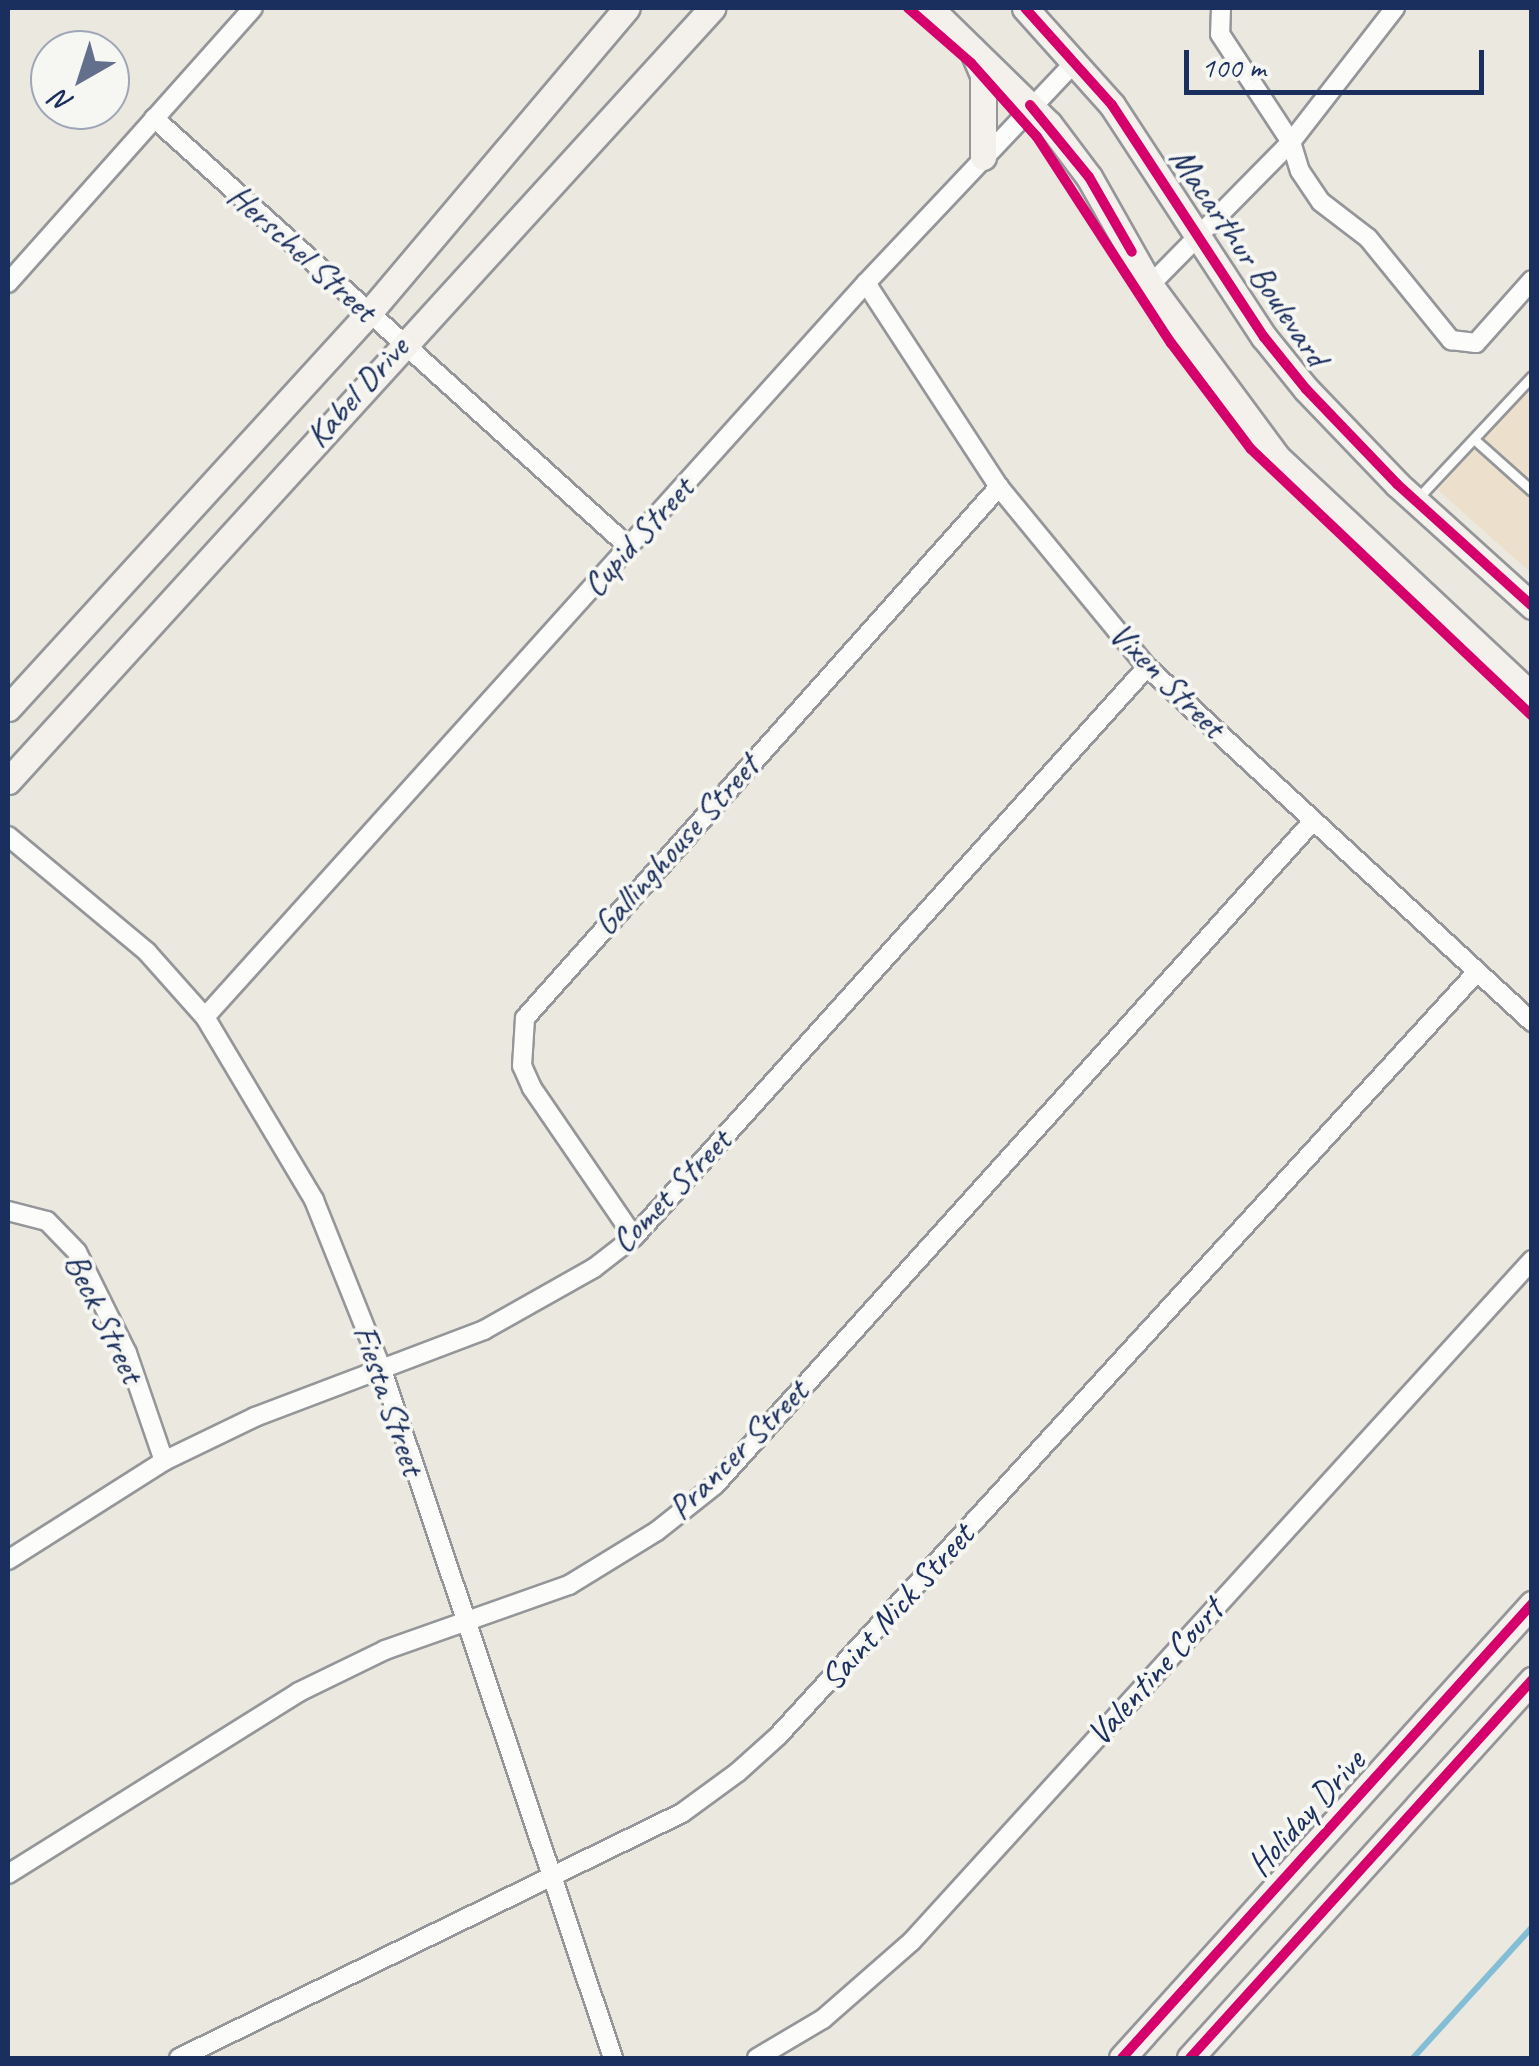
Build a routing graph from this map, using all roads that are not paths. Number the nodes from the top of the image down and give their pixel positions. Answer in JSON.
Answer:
{"nodes":[{"id":1,"x":253,"y":8,"type":"edge"},
{"id":2,"x":628,"y":8,"type":"edge"},
{"id":3,"x":712,"y":8,"type":"edge"},
{"id":4,"x":930,"y":8,"type":"edge"},
{"id":5,"x":1024,"y":8,"type":"edge"},
{"id":6,"x":1221,"y":8,"type":"edge"},
{"id":7,"x":1394,"y":8,"type":"edge"},
{"id":8,"x":970,"y":44,"type":"junction"},
{"id":9,"x":1076,"y":61,"type":"junction"},
{"id":10,"x":1030,"y":106,"type":"junction"},
{"id":11,"x":154,"y":118,"type":"junction"},
{"id":12,"x":1290,"y":142,"type":"junction"},
{"id":13,"x":982,"y":156,"type":"junction"},
{"id":14,"x":1198,"y":235,"type":"junction"},
{"id":15,"x":1532,"y":280,"type":"edge"},
{"id":16,"x":866,"y":282,"type":"junction"},
{"id":17,"x":8,"y":283,"type":"edge"},
{"id":18,"x":1150,"y":286,"type":"junction"},
{"id":19,"x":368,"y":314,"type":"junction"},
{"id":20,"x":400,"y":343,"type":"junction"},
{"id":21,"x":1532,"y":376,"type":"edge"},
{"id":22,"x":1475,"y":440,"type":"junction"},
{"id":23,"x":998,"y":486,"type":"junction"},
{"id":24,"x":1532,"y":491,"type":"edge"},
{"id":25,"x":1415,"y":501,"type":"junction"},
{"id":26,"x":629,"y":547,"type":"junction"},
{"id":27,"x":1532,"y":606,"type":"edge"},
{"id":28,"x":1147,"y":667,"type":"junction"},
{"id":29,"x":1532,"y":696,"type":"edge"},
{"id":30,"x":8,"y":708,"type":"edge"},
{"id":31,"x":8,"y":781,"type":"edge"},
{"id":32,"x":1314,"y":821,"type":"junction"},
{"id":33,"x":8,"y":836,"type":"edge"},
{"id":34,"x":1476,"y":973,"type":"junction"},
{"id":35,"x":205,"y":1018,"type":"junction"},
{"id":36,"x":1532,"y":1022,"type":"edge"},
{"id":37,"x":8,"y":1211,"type":"edge"},
{"id":38,"x":634,"y":1237,"type":"junction"},
{"id":39,"x":1532,"y":1260,"type":"edge"},
{"id":40,"x":382,"y":1370,"type":"junction"},
{"id":41,"x":164,"y":1461,"type":"junction"},
{"id":42,"x":8,"y":1560,"type":"edge"},
{"id":43,"x":1532,"y":1604,"type":"edge"},
{"id":44,"x":462,"y":1622,"type":"junction"},
{"id":45,"x":1532,"y":1680,"type":"edge"},
{"id":46,"x":8,"y":1874,"type":"edge"},
{"id":47,"x":549,"y":1878,"type":"junction"},
{"id":48,"x":179,"y":2058,"type":"edge"},
{"id":49,"x":614,"y":2058,"type":"edge"},
{"id":50,"x":757,"y":2058,"type":"edge"},
{"id":51,"x":1122,"y":2058,"type":"edge"},
{"id":52,"x":1190,"y":2058,"type":"edge"}],
"edges":[{"from":1,"to":11,"type":"street"},
{"from":2,"to":19,"type":"street","name":"Kabel Drive"},
{"from":3,"to":20,"type":"street","name":"Kabel Drive"},
{"from":4,"to":8,"type":"street"},
{"from":5,"to":9,"type":"street","name":"Macarthur Boulevard"},
{"from":6,"to":12,"type":"street"},
{"from":7,"to":12,"type":"street"},
{"from":8,"to":10,"type":"street"},
{"from":8,"to":13,"type":"street"},
{"from":9,"to":10,"type":"street","name":"Cupid Street"},
{"from":9,"to":14,"type":"street","name":"Macarthur Boulevard"},
{"from":10,"to":13,"type":"street","name":"Cupid Street"},
{"from":10,"to":18,"type":"street"},
{"from":11,"to":17,"type":"street"},
{"from":11,"to":19,"type":"street","name":"Herschel Street"},
{"from":12,"to":14,"type":"street"},
{"from":12,"to":15,"type":"street"},
{"from":13,"to":16,"type":"street","name":"Cupid Street"},
{"from":14,"to":18,"type":"street"},
{"from":14,"to":25,"type":"street","name":"Macarthur Boulevard"},
{"from":16,"to":23,"type":"street","name":"Vixen Street"},
{"from":16,"to":26,"type":"street","name":"Cupid Street"},
{"from":18,"to":29,"type":"street"},
{"from":19,"to":20,"type":"street","name":"Herschel Street"},
{"from":19,"to":30,"type":"street","name":"Kabel Drive"},
{"from":20,"to":26,"type":"street","name":"Herschel Street"},
{"from":20,"to":31,"type":"street","name":"Kabel Drive"},
{"from":21,"to":22,"type":"lane"},
{"from":22,"to":24,"type":"lane"},
{"from":22,"to":25,"type":"lane"},
{"from":23,"to":28,"type":"street","name":"Vixen Street"},
{"from":23,"to":38,"type":"street","name":"Gallinghouse Street"},
{"from":25,"to":27,"type":"street","name":"Macarthur Boulevard"},
{"from":26,"to":35,"type":"street","name":"Cupid Street"},
{"from":28,"to":32,"type":"street","name":"Vixen Street"},
{"from":28,"to":38,"type":"street","name":"Comet Street"},
{"from":32,"to":34,"type":"street","name":"Vixen Street"},
{"from":32,"to":44,"type":"street","name":"Prancer Street"},
{"from":33,"to":35,"type":"street","name":"Fiesta Street"},
{"from":34,"to":36,"type":"street","name":"Vixen Street"},
{"from":34,"to":47,"type":"street","name":"Saint Nick Street"},
{"from":35,"to":40,"type":"street","name":"Fiesta Street"},
{"from":37,"to":41,"type":"street","name":"Beck Street"},
{"from":38,"to":40,"type":"street","name":"Comet Street"},
{"from":39,"to":50,"type":"street","name":"Valentine Court"},
{"from":40,"to":41,"type":"street","name":"Comet Street"},
{"from":40,"to":44,"type":"street","name":"Fiesta Street"},
{"from":41,"to":42,"type":"street","name":"Comet Street"},
{"from":43,"to":51,"type":"street","name":"Holiday Drive"},
{"from":44,"to":46,"type":"street","name":"Prancer Street"},
{"from":44,"to":47,"type":"street","name":"Fiesta Street"},
{"from":45,"to":52,"type":"street"},
{"from":47,"to":48,"type":"street","name":"Saint Nick Street"},
{"from":47,"to":49,"type":"street","name":"Fiesta Street"}]}
